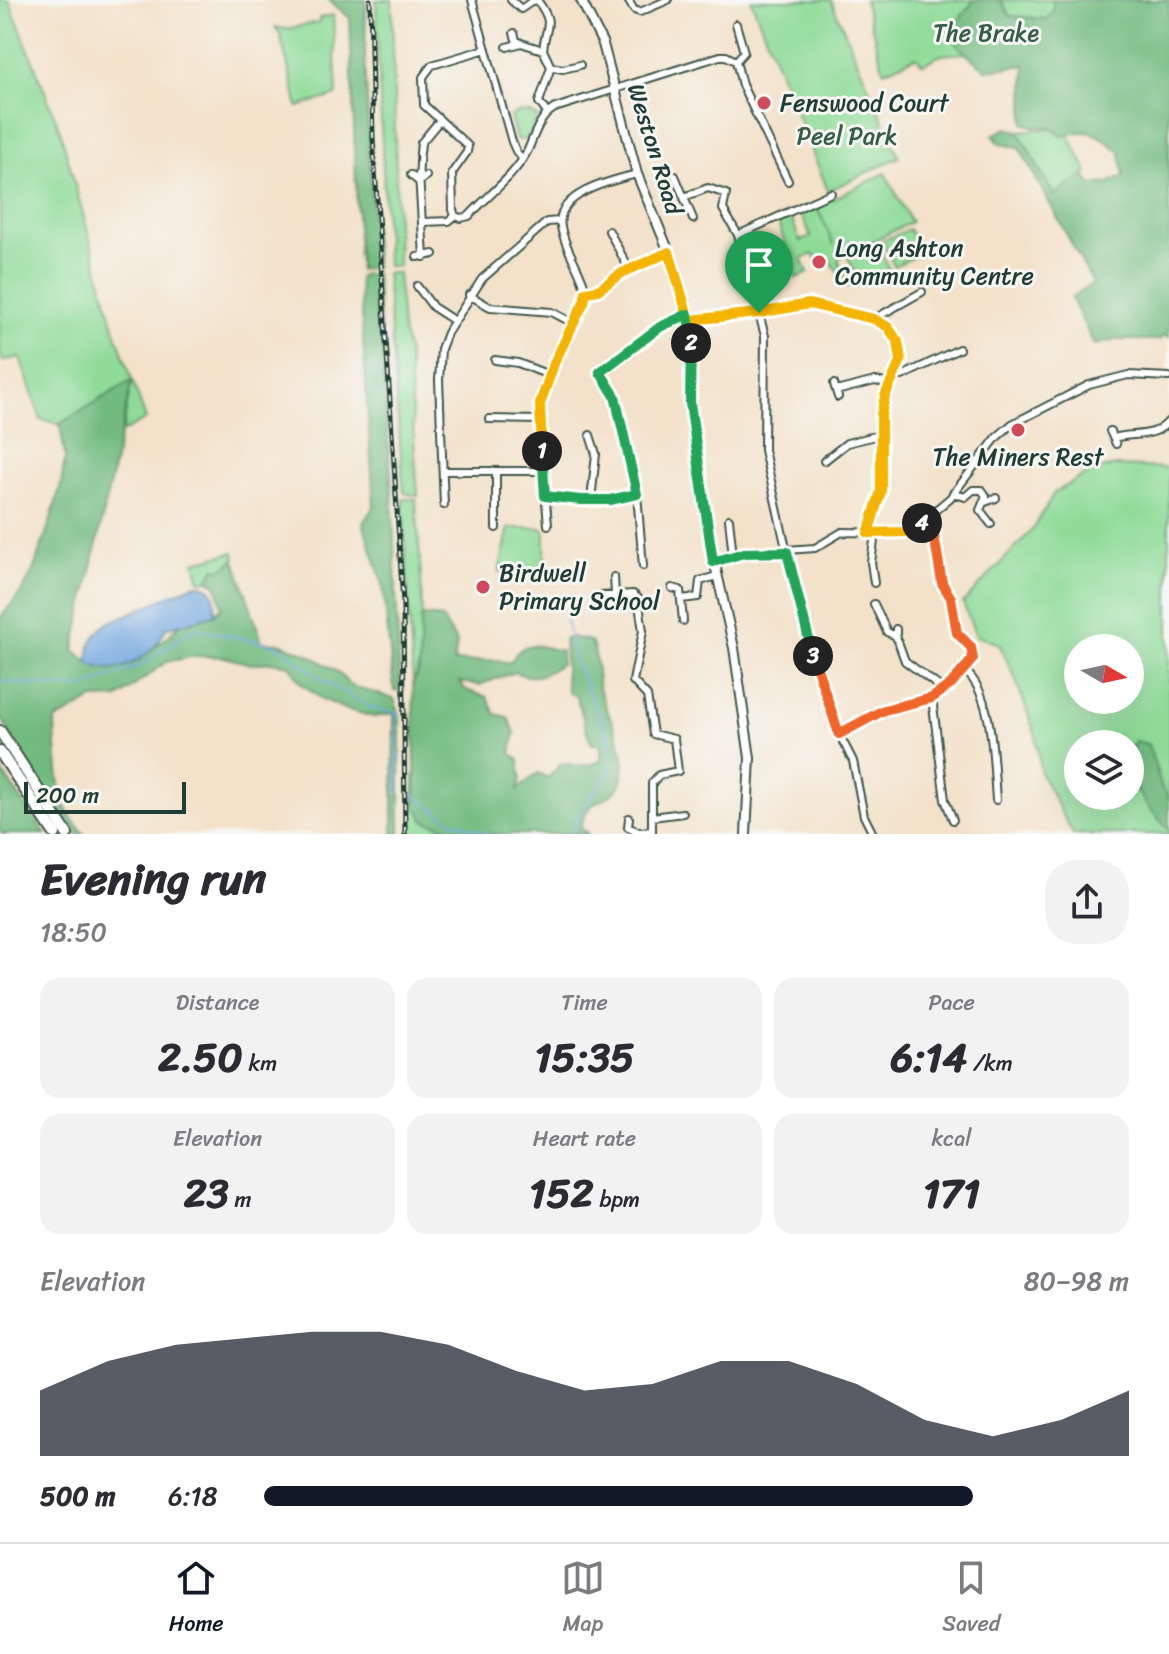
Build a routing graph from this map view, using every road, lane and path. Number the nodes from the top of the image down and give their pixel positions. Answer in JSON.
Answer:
{"nodes":[{"id":1,"x":472,"y":0,"type":"edge"},
{"id":2,"x":511,"y":0,"type":"edge"},
{"id":3,"x":536,"y":0,"type":"edge"},
{"id":4,"x":581,"y":0,"type":"edge"},
{"id":5,"x":628,"y":0,"type":"edge"},
{"id":6,"x":668,"y":0,"type":"edge"},
{"id":7,"x":521,"y":9,"type":"junction"},
{"id":8,"x":523,"y":19,"type":"dead end"},
{"id":9,"x":739,"y":27,"type":"dead end"},
{"id":10,"x":514,"y":33,"type":"dead end"},
{"id":11,"x":521,"y":43,"type":"junction"},
{"id":12,"x":507,"y":47,"type":"dead end"},
{"id":13,"x":486,"y":49,"type":"junction"},
{"id":14,"x":543,"y":50,"type":"junction"},
{"id":15,"x":744,"y":52,"type":"junction"},
{"id":16,"x":753,"y":53,"type":"dead end"},
{"id":17,"x":736,"y":61,"type":"junction"},
{"id":18,"x":580,"y":65,"type":"dead end"},
{"id":19,"x":551,"y":67,"type":"junction"},
{"id":20,"x":616,"y":91,"type":"junction"},
{"id":21,"x":547,"y":113,"type":"junction"},
{"id":22,"x":440,"y":120,"type":"junction"},
{"id":23,"x":410,"y":142,"type":"dead end"},
{"id":24,"x":421,"y":143,"type":"junction"},
{"id":25,"x":420,"y":153,"type":"joint"},
{"id":26,"x":523,"y":159,"type":"junction"},
{"id":27,"x":637,"y":174,"type":"junction"},
{"id":28,"x":411,"y":175,"type":"dead end"},
{"id":29,"x":423,"y":175,"type":"joint"},
{"id":30,"x":675,"y":176,"type":"dead end"},
{"id":31,"x":788,"y":181,"type":"dead end"},
{"id":32,"x":419,"y":182,"type":"junction"},
{"id":33,"x":831,"y":193,"type":"dead end"},
{"id":34,"x":684,"y":197,"type":"junction"},
{"id":35,"x":455,"y":216,"type":"junction"},
{"id":36,"x":693,"y":219,"type":"dead end"},
{"id":37,"x":560,"y":221,"type":"junction"},
{"id":38,"x":423,"y":222,"type":"junction"},
{"id":39,"x":609,"y":231,"type":"dead end"},
{"id":40,"x":738,"y":235,"type":"junction"},
{"id":41,"x":669,"y":252,"type":"junction"},
{"id":42,"x":434,"y":254,"type":"dead end"},
{"id":43,"x":629,"y":269,"type":"junction"},
{"id":44,"x":417,"y":286,"type":"dead end"},
{"id":45,"x":586,"y":292,"type":"junction"},
{"id":46,"x":922,"y":292,"type":"dead end"},
{"id":47,"x":469,"y":295,"type":"junction"},
{"id":48,"x":759,"y":313,"type":"junction"},
{"id":49,"x":689,"y":317,"type":"junction"},
{"id":50,"x":874,"y":319,"type":"junction"},
{"id":51,"x":453,"y":320,"type":"junction"},
{"id":52,"x":573,"y":323,"type":"junction"},
{"id":53,"x":955,"y":354,"type":"dead end"},
{"id":54,"x":495,"y":360,"type":"dead end"},
{"id":55,"x":549,"y":375,"type":"junction"},
{"id":56,"x":895,"y":375,"type":"junction"},
{"id":57,"x":1169,"y":377,"type":"edge"},
{"id":58,"x":890,"y":384,"type":"junction"},
{"id":59,"x":836,"y":391,"type":"dead end"},
{"id":60,"x":489,"y":419,"type":"dead end"},
{"id":61,"x":539,"y":420,"type":"junction"},
{"id":62,"x":1169,"y":421,"type":"edge"},
{"id":63,"x":590,"y":435,"type":"dead end"},
{"id":64,"x":879,"y":435,"type":"junction"},
{"id":65,"x":1113,"y":438,"type":"dead end"},
{"id":66,"x":829,"y":460,"type":"dead end"},
{"id":67,"x":443,"y":471,"type":"junction"},
{"id":68,"x":496,"y":471,"type":"junction"},
{"id":69,"x":544,"y":471,"type":"junction"},
{"id":70,"x":953,"y":493,"type":"junction"},
{"id":71,"x":637,"y":494,"type":"junction"},
{"id":72,"x":545,"y":496,"type":"junction"},
{"id":73,"x":996,"y":498,"type":"dead end"},
{"id":74,"x":591,"y":500,"type":"junction"},
{"id":75,"x":985,"y":502,"type":"junction"},
{"id":76,"x":444,"y":505,"type":"dead end"},
{"id":77,"x":929,"y":516,"type":"junction"},
{"id":78,"x":729,"y":519,"type":"dead end"},
{"id":79,"x":991,"y":524,"type":"dead end"},
{"id":80,"x":548,"y":525,"type":"dead end"},
{"id":81,"x":496,"y":528,"type":"dead end"},
{"id":82,"x":871,"y":534,"type":"junction"},
{"id":83,"x":787,"y":552,"type":"junction"},
{"id":84,"x":733,"y":556,"type":"junction"},
{"id":85,"x":713,"y":562,"type":"junction"},
{"id":86,"x":643,"y":566,"type":"dead end"},
{"id":87,"x":717,"y":576,"type":"junction"},
{"id":88,"x":614,"y":577,"type":"dead end"},
{"id":89,"x":874,"y":583,"type":"dead end"},
{"id":90,"x":672,"y":588,"type":"dead end"},
{"id":91,"x":615,"y":594,"type":"junction"},
{"id":92,"x":601,"y":596,"type":"dead end"},
{"id":93,"x":681,"y":599,"type":"junction"},
{"id":94,"x":874,"y":604,"type":"dead end"},
{"id":95,"x":683,"y":621,"type":"dead end"},
{"id":96,"x":964,"y":670,"type":"junction"},
{"id":97,"x":944,"y":690,"type":"junction"},
{"id":98,"x":932,"y":698,"type":"junction"},
{"id":99,"x":0,"y":731,"type":"edge"},
{"id":100,"x":839,"y":734,"type":"junction"},
{"id":101,"x":0,"y":752,"type":"edge"},
{"id":102,"x":996,"y":800,"type":"dead end"},
{"id":103,"x":683,"y":813,"type":"dead end"},
{"id":104,"x":652,"y":817,"type":"junction"},
{"id":105,"x":629,"y":818,"type":"dead end"},
{"id":106,"x":953,"y":820,"type":"dead end"},
{"id":107,"x":628,"y":827,"type":"junction"},
{"id":108,"x":621,"y":830,"type":"dead end"},
{"id":109,"x":652,"y":833,"type":"edge"},
{"id":110,"x":55,"y":834,"type":"edge"},
{"id":111,"x":67,"y":834,"type":"edge"},
{"id":112,"x":746,"y":834,"type":"edge"},
{"id":113,"x":873,"y":834,"type":"edge"}],
"edges":[{"from":1,"to":13,"type":"street"},
{"from":2,"to":7,"type":"street"},
{"from":3,"to":7,"type":"street"},
{"from":3,"to":14,"type":"street"},
{"from":4,"to":20,"type":"street","name":"Weston Road"},
{"from":5,"to":6,"type":"street"},
{"from":7,"to":8,"type":"street"},
{"from":9,"to":15,"type":"street"},
{"from":10,"to":11,"type":"street"},
{"from":11,"to":12,"type":"street"},
{"from":11,"to":14,"type":"street"},
{"from":13,"to":22,"type":"street"},
{"from":13,"to":26,"type":"street"},
{"from":14,"to":19,"type":"street"},
{"from":15,"to":16,"type":"street"},
{"from":15,"to":17,"type":"street"},
{"from":17,"to":20,"type":"street"},
{"from":17,"to":31,"type":"street"},
{"from":18,"to":19,"type":"street"},
{"from":19,"to":21,"type":"street"},
{"from":20,"to":21,"type":"street"},
{"from":20,"to":27,"type":"street","name":"Weston Road"},
{"from":21,"to":26,"type":"street"},
{"from":22,"to":24,"type":"street"},
{"from":22,"to":35,"type":"street"},
{"from":23,"to":24,"type":"street"},
{"from":24,"to":25,"type":"street"},
{"from":25,"to":29,"type":"street"},
{"from":26,"to":35,"type":"street"},
{"from":27,"to":37,"type":"street"},
{"from":27,"to":41,"type":"street","name":"Weston Road"},
{"from":28,"to":32,"type":"street"},
{"from":29,"to":32,"type":"street"},
{"from":30,"to":34,"type":"street"},
{"from":32,"to":38,"type":"street"},
{"from":33,"to":40,"type":"street"},
{"from":34,"to":36,"type":"street"},
{"from":34,"to":40,"type":"street"},
{"from":35,"to":38,"type":"street"},
{"from":37,"to":45,"type":"street"},
{"from":37,"to":47,"type":"street"},
{"from":38,"to":42,"type":"street"},
{"from":39,"to":43,"type":"street"},
{"from":40,"to":48,"type":"street"},
{"from":41,"to":43,"type":"street"},
{"from":41,"to":49,"type":"street","name":"Weston Road"},
{"from":43,"to":45,"type":"street"},
{"from":44,"to":51,"type":"street"},
{"from":45,"to":52,"type":"street"},
{"from":46,"to":50,"type":"street"},
{"from":47,"to":51,"type":"street"},
{"from":47,"to":52,"type":"street"},
{"from":48,"to":49,"type":"street"},
{"from":48,"to":50,"type":"street"},
{"from":48,"to":83,"type":"street"},
{"from":49,"to":71,"type":"street"},
{"from":49,"to":85,"type":"street","name":"Weston Road"},
{"from":50,"to":56,"type":"street"},
{"from":51,"to":67,"type":"street"},
{"from":52,"to":55,"type":"street"},
{"from":53,"to":56,"type":"street"},
{"from":54,"to":55,"type":"street"},
{"from":55,"to":61,"type":"street"},
{"from":56,"to":58,"type":"street"},
{"from":57,"to":70,"type":"street"},
{"from":58,"to":59,"type":"street"},
{"from":58,"to":64,"type":"street"},
{"from":60,"to":61,"type":"street"},
{"from":61,"to":69,"type":"street"},
{"from":62,"to":65,"type":"street"},
{"from":63,"to":74,"type":"street"},
{"from":64,"to":66,"type":"street"},
{"from":64,"to":82,"type":"street"},
{"from":67,"to":68,"type":"street"},
{"from":67,"to":76,"type":"street"},
{"from":68,"to":69,"type":"street"},
{"from":68,"to":81,"type":"street"},
{"from":69,"to":72,"type":"street"},
{"from":70,"to":75,"type":"street"},
{"from":70,"to":77,"type":"street"},
{"from":71,"to":74,"type":"street"},
{"from":71,"to":86,"type":"street"},
{"from":72,"to":74,"type":"street"},
{"from":72,"to":80,"type":"street"},
{"from":73,"to":75,"type":"street"},
{"from":75,"to":79,"type":"street"},
{"from":77,"to":82,"type":"street"},
{"from":77,"to":96,"type":"street"},
{"from":78,"to":84,"type":"street"},
{"from":82,"to":83,"type":"street"},
{"from":82,"to":89,"type":"street"},
{"from":83,"to":84,"type":"street"},
{"from":83,"to":100,"type":"street"},
{"from":84,"to":85,"type":"street"},
{"from":85,"to":87,"type":"street","name":"Weston Road"},
{"from":87,"to":93,"type":"street"},
{"from":87,"to":112,"type":"street","name":"Weston Road"},
{"from":88,"to":91,"type":"street"},
{"from":90,"to":93,"type":"street"},
{"from":91,"to":92,"type":"street"},
{"from":91,"to":104,"type":"street"},
{"from":93,"to":95,"type":"street"},
{"from":94,"to":97,"type":"street"},
{"from":96,"to":97,"type":"street"},
{"from":96,"to":102,"type":"street"},
{"from":97,"to":98,"type":"street"},
{"from":98,"to":100,"type":"street"},
{"from":98,"to":106,"type":"street"},
{"from":99,"to":111,"type":"main road"},
{"from":100,"to":113,"type":"street"},
{"from":101,"to":110,"type":"main road"},
{"from":103,"to":104,"type":"street"},
{"from":104,"to":109,"type":"street"},
{"from":105,"to":107,"type":"street"},
{"from":107,"to":108,"type":"street"},
{"from":107,"to":109,"type":"street"}]}
